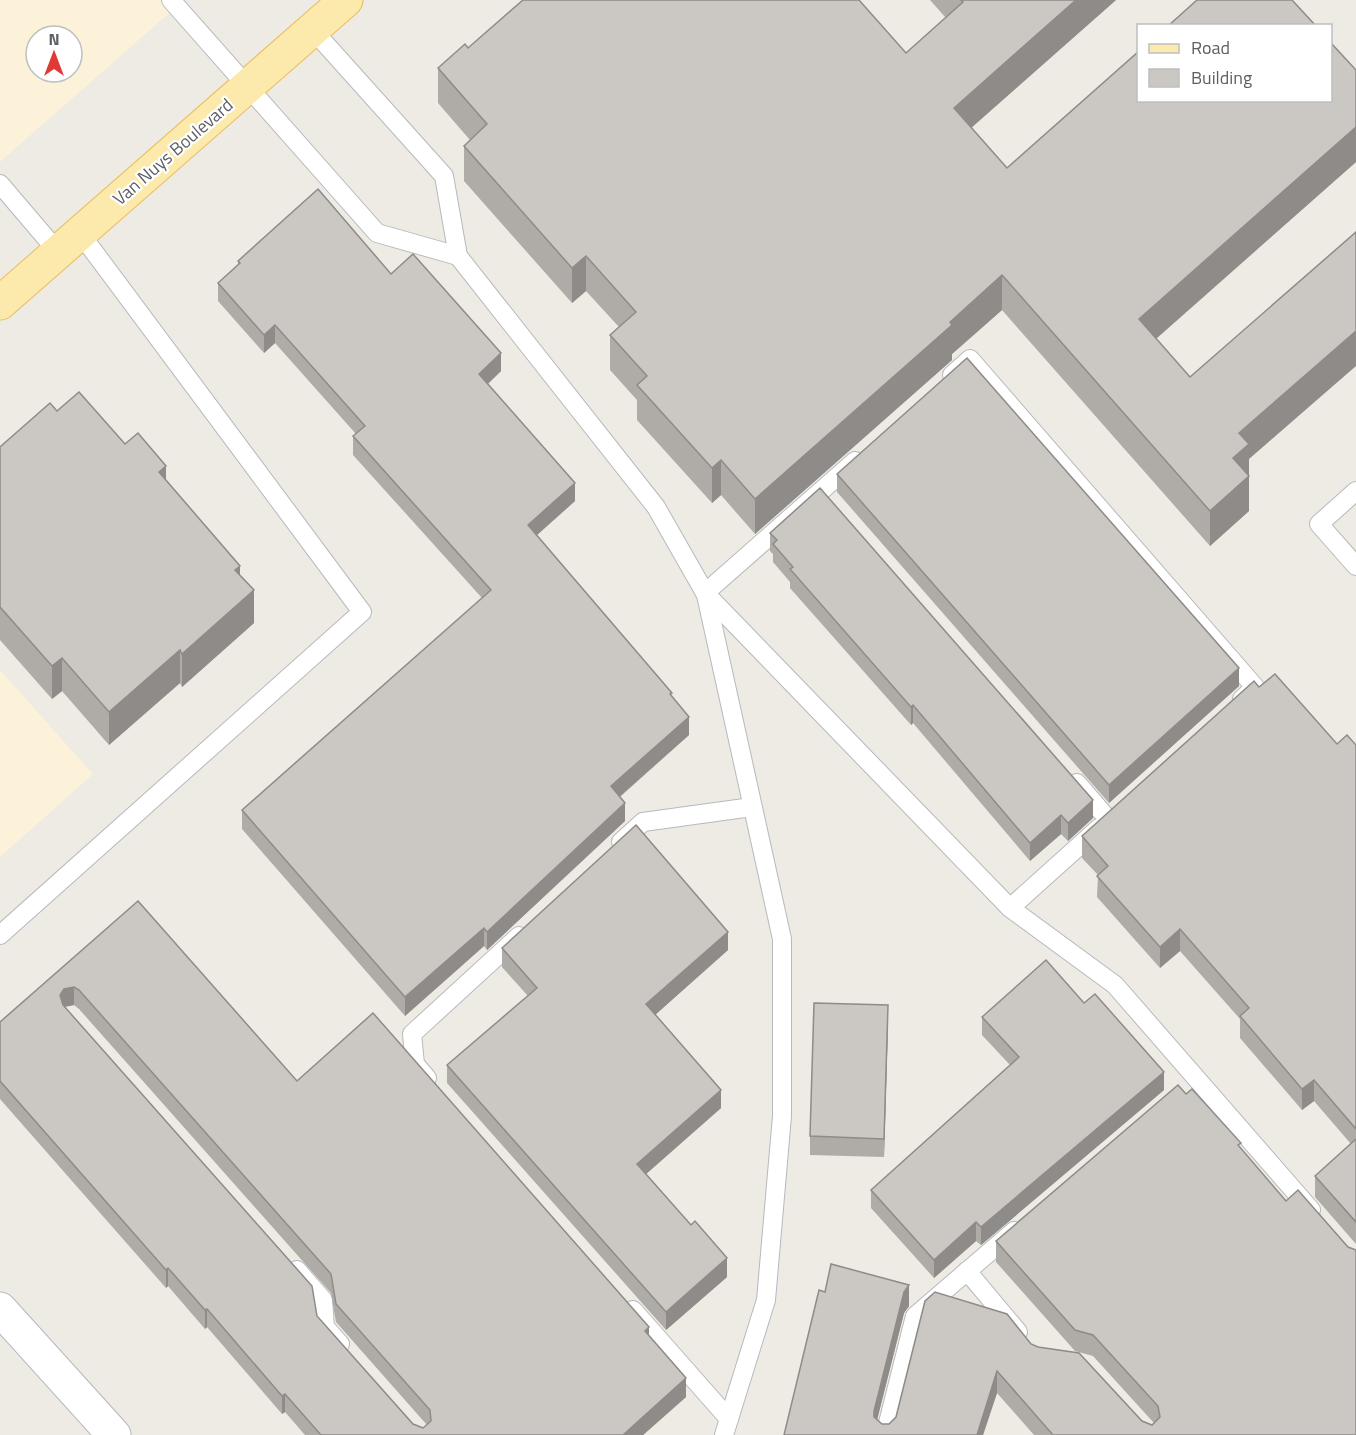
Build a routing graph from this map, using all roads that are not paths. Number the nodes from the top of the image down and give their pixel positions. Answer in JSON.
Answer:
{"nodes":[{"id":1,"x":171,"y":0,"type":"edge"},
{"id":2,"x":346,"y":0,"type":"edge"},
{"id":3,"x":312,"y":30,"type":"junction"},
{"id":4,"x":248,"y":86,"type":"junction"},
{"id":5,"x":0,"y":184,"type":"edge"},
{"id":6,"x":69,"y":243,"type":"junction"},
{"id":7,"x":458,"y":256,"type":"junction"},
{"id":8,"x":0,"y":303,"type":"edge"},
{"id":9,"x":935,"y":390,"type":"edge"},
{"id":10,"x":865,"y":452,"type":"edge"},
{"id":11,"x":821,"y":490,"type":"junction"},
{"id":12,"x":1356,"y":491,"type":"edge"},
{"id":13,"x":836,"y":508,"type":"edge"},
{"id":14,"x":1356,"y":566,"type":"edge"},
{"id":15,"x":705,"y":593,"type":"junction"},
{"id":16,"x":1230,"y":710,"type":"edge"},
{"id":17,"x":1062,"y":766,"type":"edge"},
{"id":18,"x":1126,"y":804,"type":"edge"},
{"id":19,"x":752,"y":807,"type":"junction"},
{"id":20,"x":1108,"y":819,"type":"junction"},
{"id":21,"x":609,"y":853,"type":"edge"},
{"id":22,"x":1010,"y":908,"type":"junction"},
{"id":23,"x":533,"y":924,"type":"edge"},
{"id":24,"x":0,"y":935,"type":"edge"},
{"id":25,"x":1196,"y":1077,"type":"junction"},
{"id":26,"x":438,"y":1090,"type":"edge"},
{"id":27,"x":1178,"y":1092,"type":"edge"},
{"id":28,"x":1028,"y":1219,"type":"edge"},
{"id":29,"x":1326,"y":1226,"type":"edge"},
{"id":30,"x":284,"y":1256,"type":"edge"},
{"id":31,"x":967,"y":1271,"type":"junction"},
{"id":32,"x":619,"y":1294,"type":"edge"},
{"id":33,"x":0,"y":1309,"type":"edge"},
{"id":34,"x":1033,"y":1350,"type":"edge"},
{"id":35,"x":354,"y":1360,"type":"edge"},
{"id":36,"x":726,"y":1427,"type":"edge"},
{"id":37,"x":114,"y":1435,"type":"edge"},
{"id":38,"x":885,"y":1435,"type":"edge"}],
"edges":[{"from":1,"to":4,"type":"lane"},
{"from":2,"to":3,"type":"main road","name":"Van Nuys Boulevard"},
{"from":3,"to":4,"type":"main road","name":"Van Nuys Boulevard"},
{"from":3,"to":7,"type":"lane"},
{"from":4,"to":6,"type":"main road","name":"Van Nuys Boulevard"},
{"from":4,"to":7,"type":"lane"},
{"from":5,"to":6,"type":"lane"},
{"from":6,"to":8,"type":"main road","name":"Van Nuys Boulevard"},
{"from":6,"to":24,"type":"lane"},
{"from":7,"to":15,"type":"lane"},
{"from":9,"to":16,"type":"lane"},
{"from":10,"to":11,"type":"lane"},
{"from":11,"to":13,"type":"lane"},
{"from":11,"to":15,"type":"lane"},
{"from":12,"to":14,"type":"lane"},
{"from":15,"to":19,"type":"lane"},
{"from":15,"to":22,"type":"lane"},
{"from":17,"to":20,"type":"lane"},
{"from":18,"to":20,"type":"lane"},
{"from":19,"to":21,"type":"lane"},
{"from":19,"to":36,"type":"lane"},
{"from":20,"to":22,"type":"lane"},
{"from":22,"to":25,"type":"lane"},
{"from":23,"to":26,"type":"lane"},
{"from":25,"to":27,"type":"lane"},
{"from":25,"to":29,"type":"lane"},
{"from":28,"to":31,"type":"lane"},
{"from":30,"to":35,"type":"lane"},
{"from":31,"to":34,"type":"lane"},
{"from":31,"to":38,"type":"lane"},
{"from":32,"to":36,"type":"lane"},
{"from":33,"to":37,"type":"main road"}]}
